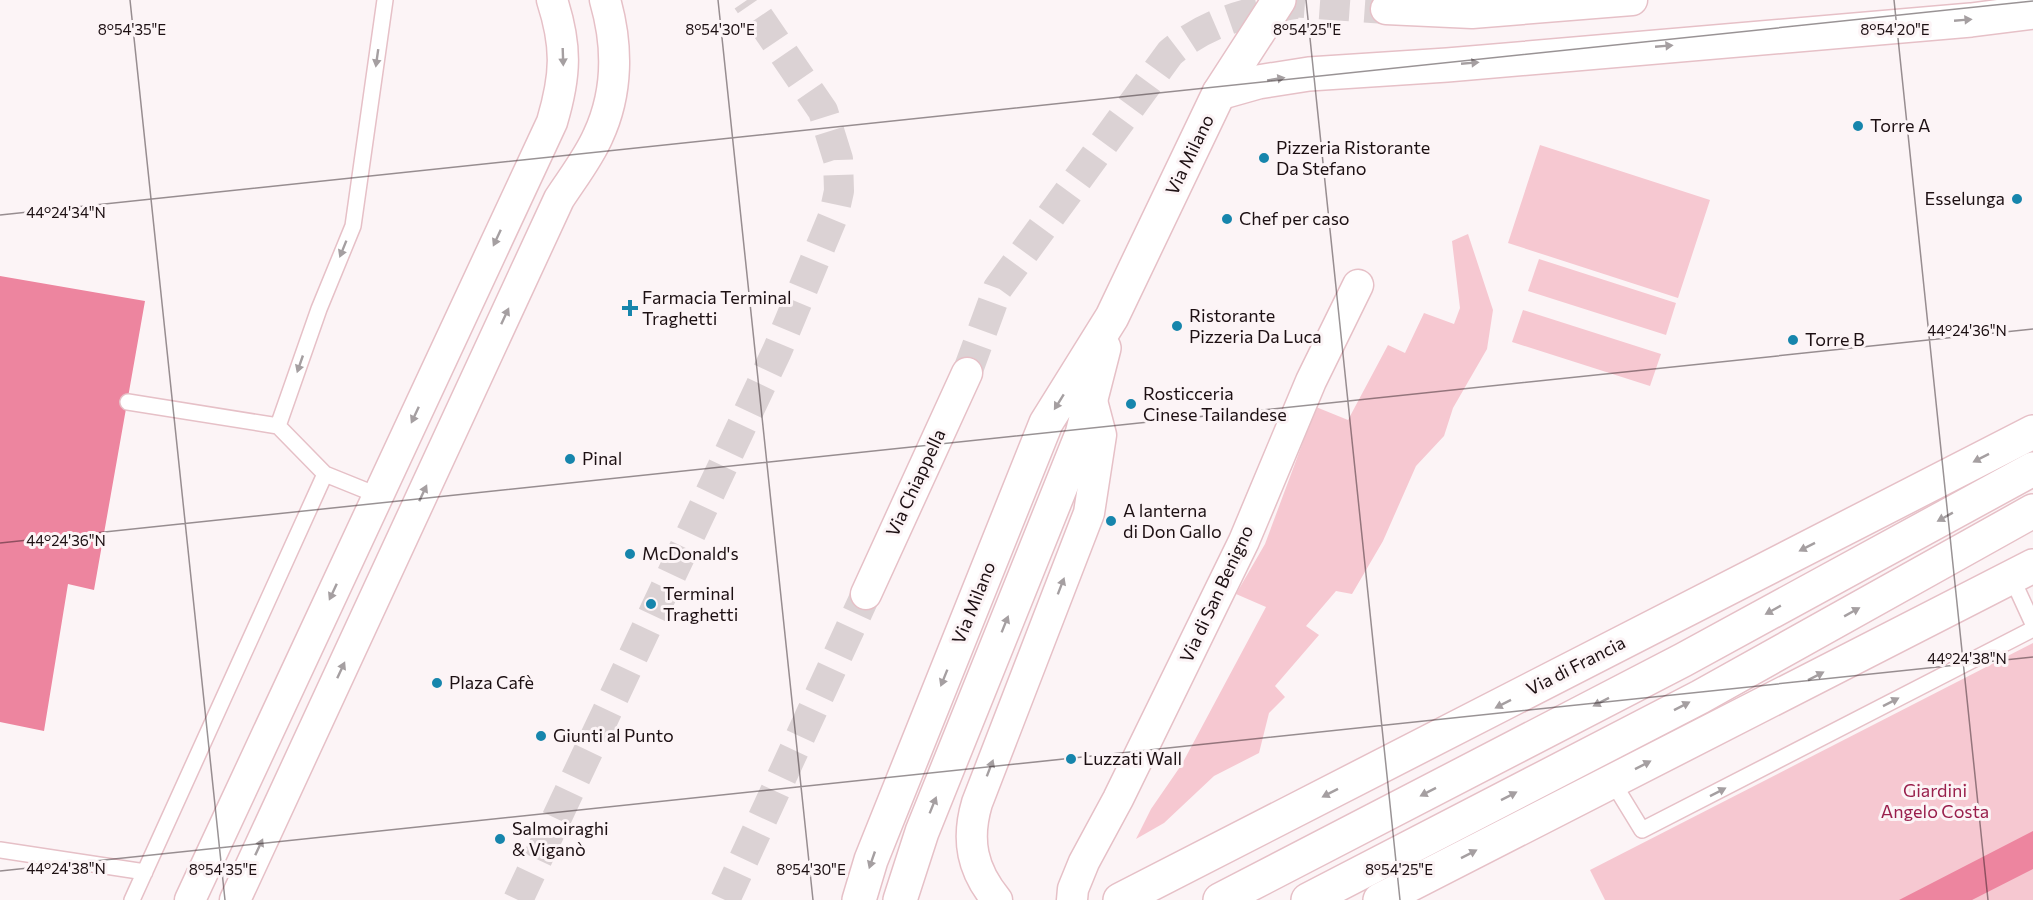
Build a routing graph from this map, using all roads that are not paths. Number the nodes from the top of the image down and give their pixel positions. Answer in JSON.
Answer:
{"nodes":[{"id":1,"x":385,"y":0,"type":"edge"},
{"id":2,"x":552,"y":0,"type":"edge"},
{"id":3,"x":605,"y":0,"type":"edge"},
{"id":4,"x":1279,"y":0,"type":"edge"},
{"id":5,"x":1632,"y":0,"type":"edge"},
{"id":6,"x":1386,"y":9,"type":"tunnel mouth"},
{"id":7,"x":2033,"y":12,"type":"edge"},
{"id":8,"x":1219,"y":93,"type":"junction"},
{"id":9,"x":1358,"y":285,"type":"dead end"},
{"id":10,"x":1112,"y":316,"type":"junction"},
{"id":11,"x":967,"y":373,"type":"tunnel mouth"},
{"id":12,"x":1091,"y":397,"type":"junction"},
{"id":13,"x":128,"y":402,"type":"dead end"},
{"id":14,"x":278,"y":426,"type":"junction"},
{"id":15,"x":2033,"y":432,"type":"edge"},
{"id":16,"x":2033,"y":469,"type":"edge"},
{"id":17,"x":325,"y":474,"type":"junction"},
{"id":18,"x":377,"y":495,"type":"junction"},
{"id":19,"x":2028,"y":515,"type":"edge"},
{"id":20,"x":2022,"y":571,"type":"edge"},
{"id":21,"x":866,"y":594,"type":"tunnel mouth"},
{"id":22,"x":2033,"y":624,"type":"edge"},
{"id":23,"x":2033,"y":629,"type":"edge"},
{"id":24,"x":1612,"y":781,"type":"junction"},
{"id":25,"x":0,"y":850,"type":"edge"},
{"id":26,"x":145,"y":872,"type":"junction"},
{"id":27,"x":132,"y":900,"type":"edge"},
{"id":28,"x":190,"y":900,"type":"edge"},
{"id":29,"x":235,"y":900,"type":"edge"},
{"id":30,"x":859,"y":900,"type":"edge"},
{"id":31,"x":900,"y":900,"type":"edge"},
{"id":32,"x":997,"y":900,"type":"edge"},
{"id":33,"x":1072,"y":900,"type":"edge"},
{"id":34,"x":1120,"y":900,"type":"edge"},
{"id":35,"x":1220,"y":900,"type":"edge"},
{"id":36,"x":1308,"y":900,"type":"edge"},
{"id":37,"x":1380,"y":900,"type":"edge"}],
"edges":[{"from":1,"to":14,"type":"lane","one_way":true},
{"from":2,"to":18,"type":"street","one_way":true},
{"from":29,"to":3,"type":"street","one_way":true},
{"from":4,"to":8,"type":"main road","name":"Via Milano"},
{"from":5,"to":6,"type":"street"},
{"from":8,"to":7,"type":"main road","one_way":true},
{"from":8,"to":10,"type":"main road","name":"Via Milano"},
{"from":9,"to":33,"type":"street","name":"Via di San Benigno"},
{"from":10,"to":12,"type":"main road","name":"Via Milano"},
{"from":10,"to":30,"type":"main road","name":"Via Milano","one_way":true},
{"from":11,"to":21,"type":"street","name":"Via Chiappella"},
{"from":31,"to":12,"type":"main road","name":"Via Milano","one_way":true},
{"from":32,"to":12,"type":"street","name":"Via Milano","one_way":true},
{"from":13,"to":14,"type":"lane"},
{"from":14,"to":17,"type":"lane"},
{"from":15,"to":34,"type":"main road","name":"Via di Francia","one_way":true},
{"from":16,"to":35,"type":"main road","one_way":true},
{"from":17,"to":18,"type":"lane"},
{"from":17,"to":26,"type":"lane"},
{"from":18,"to":28,"type":"street","one_way":true},
{"from":36,"to":19,"type":"main road","one_way":true},
{"from":20,"to":22,"type":"lane"},
{"from":24,"to":20,"type":"main road","one_way":true},
{"from":24,"to":23,"type":"lane","one_way":true},
{"from":37,"to":24,"type":"main road","one_way":true},
{"from":25,"to":26,"type":"lane"},
{"from":26,"to":27,"type":"lane"}]}
